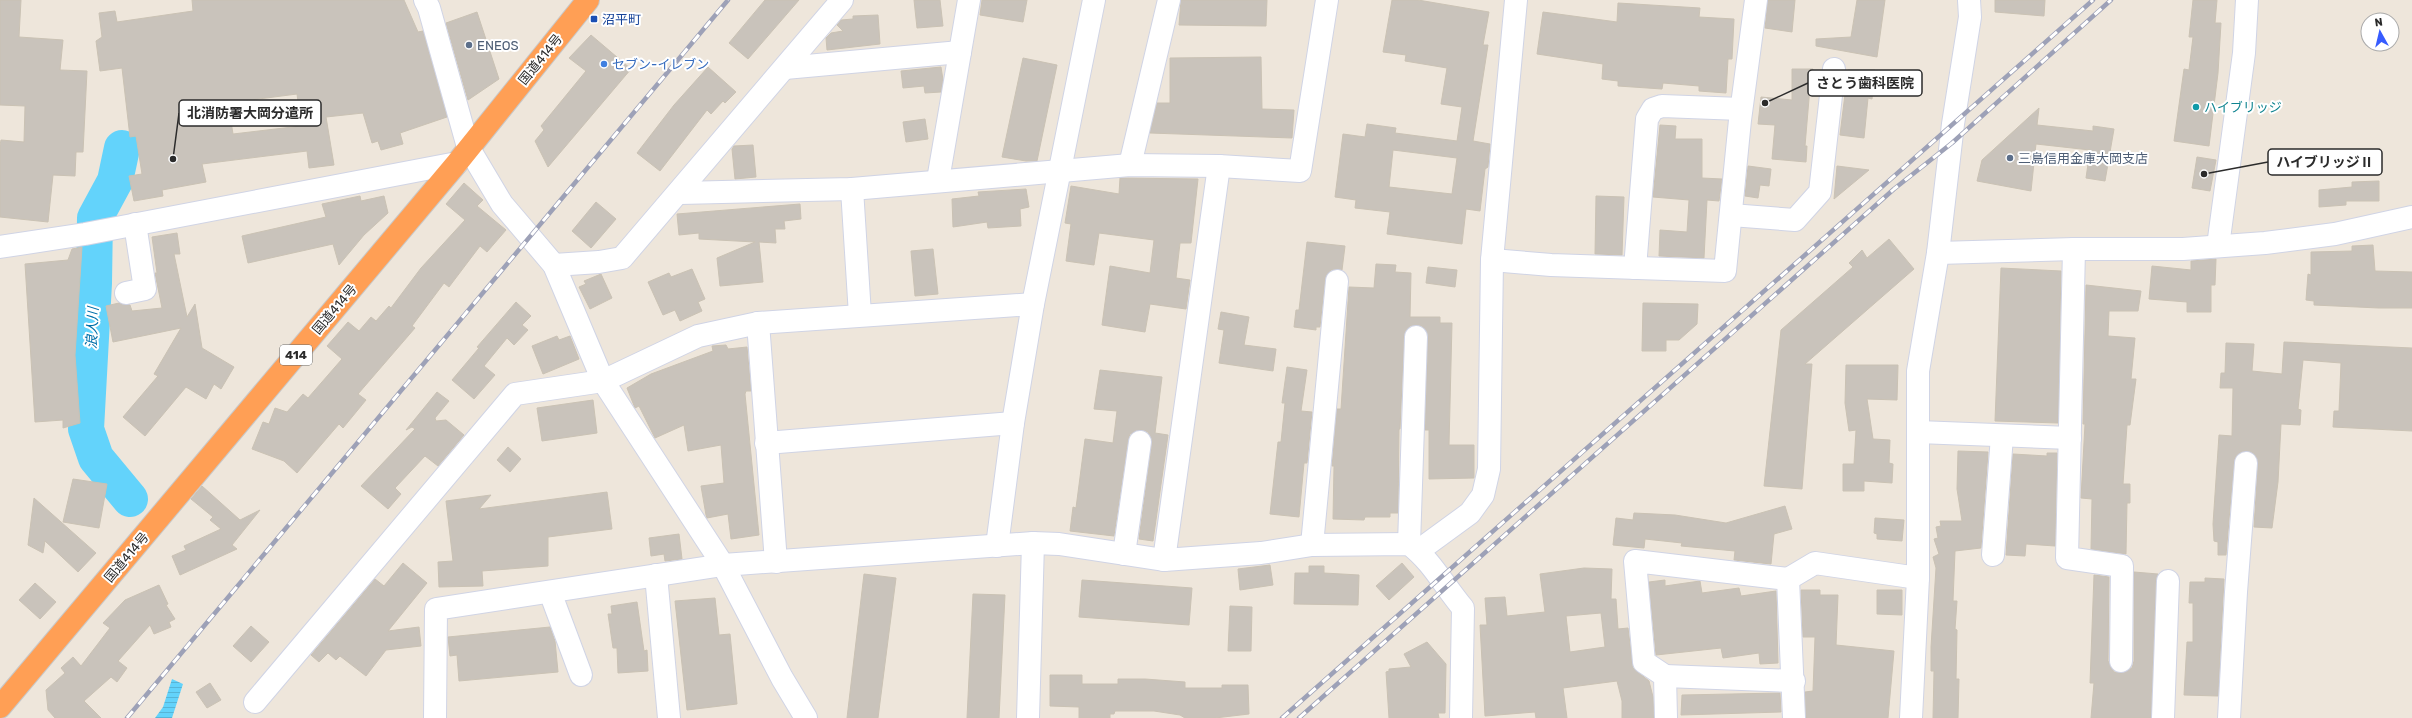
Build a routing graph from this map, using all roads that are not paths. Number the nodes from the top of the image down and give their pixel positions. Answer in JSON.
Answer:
{"nodes":[{"id":1,"x":424,"y":0,"type":"edge"},
{"id":2,"x":588,"y":0,"type":"edge"},
{"id":3,"x":842,"y":0,"type":"edge"},
{"id":4,"x":969,"y":0,"type":"edge"},
{"id":5,"x":1094,"y":0,"type":"edge"},
{"id":6,"x":1169,"y":0,"type":"edge"},
{"id":7,"x":1327,"y":0,"type":"edge"},
{"id":8,"x":1516,"y":0,"type":"edge"},
{"id":9,"x":1756,"y":0,"type":"edge"},
{"id":10,"x":1969,"y":0,"type":"edge"},
{"id":11,"x":2247,"y":0,"type":"edge"},
{"id":12,"x":960,"y":52,"type":"junction"},
{"id":13,"x":785,"y":68,"type":"junction"},
{"id":14,"x":1834,"y":69,"type":"dead end"},
{"id":15,"x":1741,"y":109,"type":"junction"},
{"id":16,"x":463,"y":155,"type":"junction"},
{"id":17,"x":1130,"y":165,"type":"junction"},
{"id":18,"x":1219,"y":166,"type":"junction"},
{"id":19,"x":1058,"y":173,"type":"junction"},
{"id":20,"x":938,"y":180,"type":"junction"},
{"id":21,"x":852,"y":188,"type":"junction"},
{"id":22,"x":680,"y":193,"type":"junction"},
{"id":23,"x":1731,"y":215,"type":"junction"},
{"id":24,"x":2412,"y":217,"type":"edge"},
{"id":25,"x":134,"y":224,"type":"junction"},
{"id":26,"x":2218,"y":246,"type":"junction"},
{"id":27,"x":0,"y":247,"type":"edge"},
{"id":28,"x":2074,"y":248,"type":"junction"},
{"id":29,"x":1938,"y":253,"type":"junction"},
{"id":30,"x":1492,"y":260,"type":"junction"},
{"id":31,"x":554,"y":265,"type":"junction"},
{"id":32,"x":1635,"y":268,"type":"junction"},
{"id":33,"x":1337,"y":281,"type":"dead end"},
{"id":34,"x":126,"y":293,"type":"dead end"},
{"id":35,"x":1033,"y":304,"type":"junction"},
{"id":36,"x":860,"y":315,"type":"junction"},
{"id":37,"x":758,"y":323,"type":"junction"},
{"id":38,"x":1416,"y":337,"type":"dead end"},
{"id":39,"x":603,"y":382,"type":"junction"},
{"id":40,"x":1013,"y":423,"type":"junction"},
{"id":41,"x":1918,"y":432,"type":"junction"},
{"id":42,"x":2002,"y":436,"type":"junction"},
{"id":43,"x":2070,"y":438,"type":"junction"},
{"id":44,"x":1140,"y":442,"type":"dead end"},
{"id":45,"x":766,"y":443,"type":"junction"},
{"id":46,"x":2246,"y":464,"type":"dead end"},
{"id":47,"x":1033,"y":544,"type":"junction"},
{"id":48,"x":1312,"y":545,"type":"junction"},
{"id":49,"x":997,"y":546,"type":"junction"},
{"id":50,"x":1413,"y":547,"type":"junction"},
{"id":51,"x":1124,"y":554,"type":"junction"},
{"id":52,"x":1993,"y":555,"type":"dead end"},
{"id":53,"x":1164,"y":560,"type":"junction"},
{"id":54,"x":776,"y":562,"type":"junction"},
{"id":55,"x":723,"y":565,"type":"junction"},
{"id":56,"x":656,"y":575,"type":"junction"},
{"id":57,"x":1918,"y":578,"type":"junction"},
{"id":58,"x":1788,"y":579,"type":"junction"},
{"id":59,"x":2168,"y":581,"type":"dead end"},
{"id":60,"x":550,"y":592,"type":"junction"},
{"id":61,"x":2121,"y":661,"type":"dead end"},
{"id":62,"x":581,"y":675,"type":"dead end"},
{"id":63,"x":1666,"y":676,"type":"junction"},
{"id":64,"x":1794,"y":681,"type":"junction"},
{"id":65,"x":255,"y":702,"type":"dead end"},
{"id":66,"x":0,"y":707,"type":"edge"},
{"id":67,"x":435,"y":718,"type":"edge"},
{"id":68,"x":669,"y":718,"type":"edge"},
{"id":69,"x":806,"y":718,"type":"edge"},
{"id":70,"x":1028,"y":718,"type":"edge"},
{"id":71,"x":1461,"y":718,"type":"edge"},
{"id":72,"x":1666,"y":718,"type":"edge"},
{"id":73,"x":1794,"y":718,"type":"edge"},
{"id":74,"x":1911,"y":718,"type":"edge"},
{"id":75,"x":2163,"y":718,"type":"edge"},
{"id":76,"x":2229,"y":718,"type":"edge"}],
"edges":[{"from":1,"to":16,"type":"street"},
{"from":2,"to":16,"type":"highway","name":"国道414号","number":"414"},
{"from":3,"to":13,"type":"street"},
{"from":4,"to":12,"type":"street"},
{"from":5,"to":19,"type":"street"},
{"from":6,"to":17,"type":"street"},
{"from":7,"to":18,"type":"street"},
{"from":8,"to":30,"type":"street"},
{"from":9,"to":15,"type":"street"},
{"from":10,"to":29,"type":"street"},
{"from":11,"to":26,"type":"street"},
{"from":12,"to":13,"type":"street"},
{"from":12,"to":20,"type":"street"},
{"from":13,"to":22,"type":"street"},
{"from":14,"to":23,"type":"street"},
{"from":15,"to":23,"type":"street"},
{"from":15,"to":32,"type":"street"},
{"from":16,"to":25,"type":"street"},
{"from":16,"to":31,"type":"street"},
{"from":16,"to":66,"type":"highway","name":"国道414号","number":"414"},
{"from":17,"to":18,"type":"street"},
{"from":17,"to":19,"type":"street"},
{"from":18,"to":53,"type":"street"},
{"from":19,"to":20,"type":"street"},
{"from":19,"to":35,"type":"street"},
{"from":20,"to":21,"type":"street"},
{"from":21,"to":22,"type":"street"},
{"from":21,"to":36,"type":"street"},
{"from":22,"to":31,"type":"street"},
{"from":23,"to":32,"type":"street"},
{"from":24,"to":26,"type":"street"},
{"from":25,"to":27,"type":"street"},
{"from":25,"to":34,"type":"street"},
{"from":26,"to":28,"type":"street"},
{"from":28,"to":29,"type":"street"},
{"from":28,"to":43,"type":"street"},
{"from":29,"to":41,"type":"street"},
{"from":30,"to":32,"type":"street"},
{"from":30,"to":50,"type":"street"},
{"from":31,"to":39,"type":"street"},
{"from":33,"to":48,"type":"street"},
{"from":35,"to":36,"type":"street"},
{"from":35,"to":40,"type":"street"},
{"from":36,"to":37,"type":"street"},
{"from":37,"to":39,"type":"street"},
{"from":37,"to":45,"type":"street"},
{"from":38,"to":50,"type":"street"},
{"from":39,"to":55,"type":"street"},
{"from":39,"to":65,"type":"street"},
{"from":40,"to":45,"type":"street"},
{"from":40,"to":49,"type":"street"},
{"from":41,"to":42,"type":"street"},
{"from":41,"to":57,"type":"street"},
{"from":42,"to":43,"type":"street"},
{"from":42,"to":52,"type":"street"},
{"from":43,"to":61,"type":"street"},
{"from":44,"to":51,"type":"street"},
{"from":45,"to":54,"type":"street"},
{"from":46,"to":76,"type":"street"},
{"from":47,"to":49,"type":"street"},
{"from":47,"to":51,"type":"street"},
{"from":47,"to":70,"type":"street"},
{"from":48,"to":50,"type":"street"},
{"from":48,"to":53,"type":"street"},
{"from":49,"to":54,"type":"street"},
{"from":50,"to":71,"type":"street"},
{"from":51,"to":53,"type":"street"},
{"from":54,"to":55,"type":"street"},
{"from":55,"to":56,"type":"street"},
{"from":55,"to":69,"type":"street"},
{"from":56,"to":60,"type":"street"},
{"from":56,"to":68,"type":"street"},
{"from":57,"to":58,"type":"street"},
{"from":57,"to":74,"type":"street"},
{"from":58,"to":63,"type":"street"},
{"from":58,"to":64,"type":"street"},
{"from":59,"to":75,"type":"street"},
{"from":60,"to":62,"type":"street"},
{"from":60,"to":67,"type":"street"},
{"from":63,"to":64,"type":"street"},
{"from":63,"to":72,"type":"street"},
{"from":64,"to":73,"type":"street"}]}
